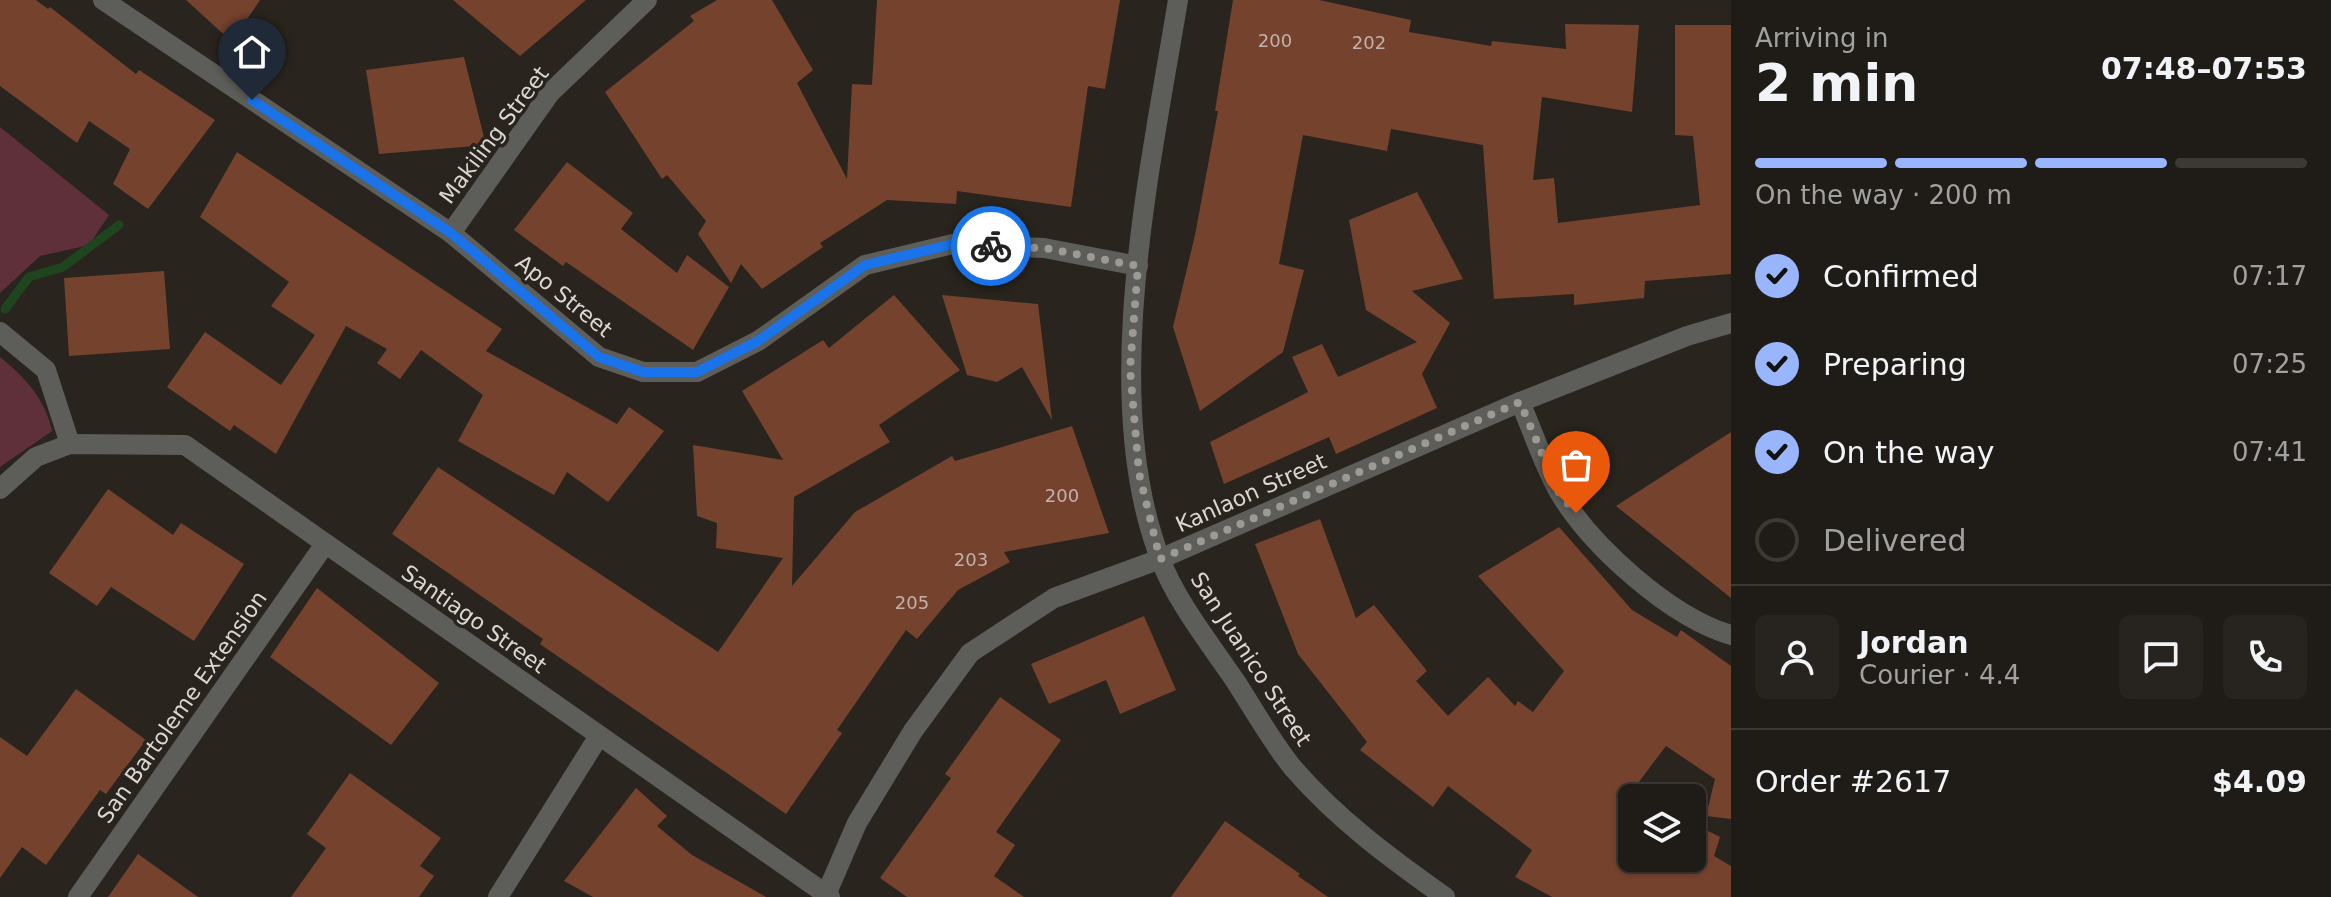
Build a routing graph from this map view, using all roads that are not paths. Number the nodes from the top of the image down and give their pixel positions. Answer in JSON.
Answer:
{"nodes":[{"id":1,"x":103,"y":0,"type":"edge"},
{"id":2,"x":647,"y":0,"type":"edge"},
{"id":3,"x":1178,"y":0,"type":"edge"},
{"id":4,"x":451,"y":233,"type":"junction"},
{"id":5,"x":1138,"y":266,"type":"junction"},
{"id":6,"x":1731,"y":323,"type":"edge"},
{"id":7,"x":0,"y":332,"type":"edge"},
{"id":8,"x":1520,"y":402,"type":"junction"},
{"id":9,"x":70,"y":444,"type":"junction"},
{"id":10,"x":0,"y":489,"type":"edge"},
{"id":11,"x":325,"y":544,"type":"junction"},
{"id":12,"x":1160,"y":559,"type":"junction"},
{"id":13,"x":1731,"y":635,"type":"edge"},
{"id":14,"x":599,"y":736,"type":"junction"},
{"id":15,"x":827,"y":896,"type":"edge"},
{"id":16,"x":78,"y":897,"type":"edge"},
{"id":17,"x":498,"y":897,"type":"edge"},
{"id":18,"x":1445,"y":897,"type":"edge"}],
"edges":[{"from":1,"to":4,"type":"street","name":"Apo Street"},
{"from":2,"to":4,"type":"street","name":"Makiling Street"},
{"from":3,"to":5,"type":"street","name":"San Juanico Street"},
{"from":4,"to":5,"type":"street","name":"Apo Street"},
{"from":5,"to":12,"type":"street","name":"San Juanico Street"},
{"from":6,"to":8,"type":"street","name":"Kanlaon Street"},
{"from":7,"to":9,"type":"street"},
{"from":8,"to":12,"type":"street","name":"Kanlaon Street"},
{"from":8,"to":13,"type":"street"},
{"from":9,"to":10,"type":"street"},
{"from":9,"to":11,"type":"street","name":"Santiago Street"},
{"from":11,"to":14,"type":"street","name":"Santiago Street"},
{"from":11,"to":16,"type":"street","name":"San Bartoleme Extension"},
{"from":12,"to":15,"type":"street","name":"Kanlaon Street"},
{"from":12,"to":18,"type":"street","name":"San Juanico Street"},
{"from":14,"to":15,"type":"street","name":"Santiago Street"},
{"from":14,"to":17,"type":"street"}]}
